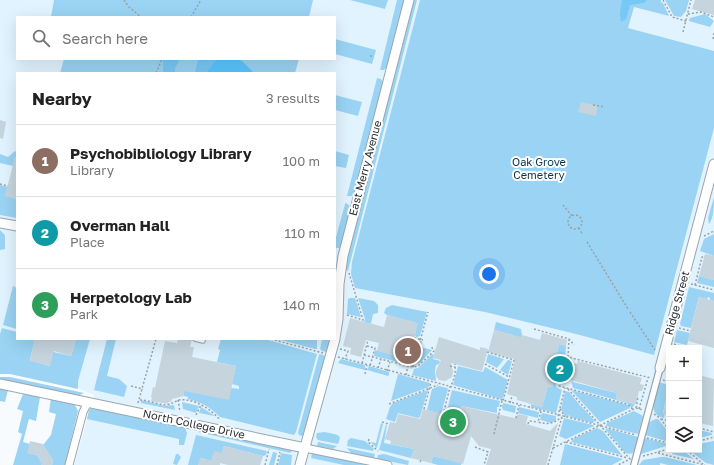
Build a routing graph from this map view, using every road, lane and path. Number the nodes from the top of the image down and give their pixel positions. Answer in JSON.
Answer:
{"nodes":[{"id":1,"x":124,"y":0,"type":"edge"},
{"id":2,"x":409,"y":0,"type":"edge"},
{"id":3,"x":663,"y":0,"type":"edge"},
{"id":4,"x":691,"y":0,"type":"edge"},
{"id":5,"x":201,"y":1,"type":"edge"},
{"id":6,"x":688,"y":14,"type":"junction"},
{"id":7,"x":140,"y":16,"type":"edge"},
{"id":8,"x":192,"y":16,"type":"edge"},
{"id":9,"x":714,"y":17,"type":"edge"},
{"id":10,"x":686,"y":20,"type":"junction"},
{"id":11,"x":683,"y":32,"type":"dead end"},
{"id":12,"x":714,"y":32,"type":"edge"},
{"id":13,"x":713,"y":39,"type":"dead end"},
{"id":14,"x":370,"y":56,"type":"dead end"},
{"id":15,"x":374,"y":56,"type":"dead end"},
{"id":16,"x":162,"y":60,"type":"edge"},
{"id":17,"x":156,"y":72,"type":"edge"},
{"id":18,"x":593,"y":105,"type":"dead end"},
{"id":19,"x":605,"y":107,"type":"dead end"},
{"id":20,"x":714,"y":164,"type":"edge"},
{"id":21,"x":0,"y":184,"type":"edge"},
{"id":22,"x":8,"y":186,"type":"dead end"},
{"id":23,"x":563,"y":205,"type":"dead end"},
{"id":24,"x":572,"y":216,"type":"junction"},
{"id":25,"x":0,"y":223,"type":"edge"},
{"id":26,"x":16,"y":226,"type":"edge"},
{"id":27,"x":579,"y":228,"type":"junction"},
{"id":28,"x":714,"y":231,"type":"edge"},
{"id":29,"x":583,"y":236,"type":"dead end"},
{"id":30,"x":700,"y":238,"type":"dead end"},
{"id":31,"x":587,"y":242,"type":"dead end"},
{"id":32,"x":704,"y":258,"type":"dead end"},
{"id":33,"x":349,"y":273,"type":"dead end"},
{"id":34,"x":688,"y":283,"type":"dead end"},
{"id":35,"x":695,"y":285,"type":"junction"},
{"id":36,"x":714,"y":290,"type":"edge"},
{"id":37,"x":628,"y":309,"type":"dead end"},
{"id":38,"x":428,"y":312,"type":"dead end"},
{"id":39,"x":630,"y":312,"type":"dead end"},
{"id":40,"x":345,"y":315,"type":"dead end"},
{"id":41,"x":677,"y":327,"type":"dead end"},
{"id":42,"x":534,"y":329,"type":"dead end"},
{"id":43,"x":691,"y":331,"type":"dead end"},
{"id":44,"x":336,"y":332,"type":"edge"},
{"id":45,"x":414,"y":338,"type":"dead end"},
{"id":46,"x":569,"y":339,"type":"junction"},
{"id":47,"x":156,"y":340,"type":"edge"},
{"id":48,"x":199,"y":340,"type":"edge"},
{"id":49,"x":275,"y":340,"type":"edge"},
{"id":50,"x":334,"y":340,"type":"edge"},
{"id":51,"x":368,"y":340,"type":"dead end"},
{"id":52,"x":421,"y":340,"type":"junction"},
{"id":53,"x":203,"y":341,"type":"dead end"},
{"id":54,"x":673,"y":343,"type":"dead end"},
{"id":55,"x":678,"y":345,"type":"edge"},
{"id":56,"x":367,"y":346,"type":"junction"},
{"id":57,"x":431,"y":346,"type":"dead end"},
{"id":58,"x":574,"y":346,"type":"dead end"},
{"id":59,"x":340,"y":349,"type":"dead end"},
{"id":60,"x":655,"y":350,"type":"dead end"},
{"id":61,"x":326,"y":354,"type":"dead end"},
{"id":62,"x":364,"y":355,"type":"junction"},
{"id":63,"x":334,"y":356,"type":"dead end"},
{"id":64,"x":372,"y":357,"type":"junction"},
{"id":65,"x":507,"y":357,"type":"dead end"},
{"id":66,"x":345,"y":359,"type":"junction"},
{"id":67,"x":381,"y":359,"type":"junction"},
{"id":68,"x":390,"y":362,"type":"junction"},
{"id":69,"x":362,"y":364,"type":"junction"},
{"id":70,"x":485,"y":364,"type":"dead end"},
{"id":71,"x":367,"y":365,"type":"junction"},
{"id":72,"x":370,"y":366,"type":"junction"},
{"id":73,"x":408,"y":366,"type":"junction"},
{"id":74,"x":450,"y":366,"type":"dead end"},
{"id":75,"x":378,"y":368,"type":"junction"},
{"id":76,"x":413,"y":368,"type":"junction"},
{"id":77,"x":660,"y":368,"type":"joint"},
{"id":78,"x":388,"y":371,"type":"junction"},
{"id":79,"x":365,"y":374,"type":"dead end"},
{"id":80,"x":406,"y":375,"type":"junction"},
{"id":81,"x":509,"y":377,"type":"junction"},
{"id":82,"x":561,"y":378,"type":"dead end"},
{"id":83,"x":648,"y":378,"type":"junction"},
{"id":84,"x":657,"y":379,"type":"junction"},
{"id":85,"x":666,"y":381,"type":"edge"},
{"id":86,"x":431,"y":382,"type":"junction"},
{"id":87,"x":0,"y":384,"type":"edge"},
{"id":88,"x":439,"y":384,"type":"junction"},
{"id":89,"x":131,"y":386,"type":"dead end"},
{"id":90,"x":450,"y":387,"type":"junction"},
{"id":91,"x":430,"y":388,"type":"junction"},
{"id":92,"x":566,"y":388,"type":"junction"},
{"id":93,"x":142,"y":389,"type":"junction"},
{"id":94,"x":512,"y":396,"type":"dead end"},
{"id":95,"x":638,"y":397,"type":"dead end"},
{"id":96,"x":140,"y":400,"type":"junction"},
{"id":97,"x":178,"y":400,"type":"junction"},
{"id":98,"x":503,"y":401,"type":"junction"},
{"id":99,"x":88,"y":402,"type":"junction"},
{"id":100,"x":138,"y":403,"type":"dead end"},
{"id":101,"x":510,"y":403,"type":"junction"},
{"id":102,"x":201,"y":404,"type":"junction"},
{"id":103,"x":389,"y":404,"type":"dead end"},
{"id":104,"x":530,"y":404,"type":"dead end"},
{"id":105,"x":518,"y":405,"type":"junction"},
{"id":106,"x":529,"y":408,"type":"junction"},
{"id":107,"x":560,"y":408,"type":"junction"},
{"id":108,"x":636,"y":408,"type":"junction"},
{"id":109,"x":424,"y":409,"type":"dead end"},
{"id":110,"x":639,"y":409,"type":"junction"},
{"id":111,"x":633,"y":410,"type":"junction"},
{"id":112,"x":648,"y":410,"type":"junction"},
{"id":113,"x":541,"y":411,"type":"junction"},
{"id":114,"x":180,"y":412,"type":"dead end"},
{"id":115,"x":196,"y":415,"type":"dead end"},
{"id":116,"x":443,"y":415,"type":"dead end"},
{"id":117,"x":558,"y":416,"type":"junction"},
{"id":118,"x":562,"y":417,"type":"junction"},
{"id":119,"x":565,"y":417,"type":"junction"},
{"id":120,"x":516,"y":418,"type":"dead end"},
{"id":121,"x":660,"y":418,"type":"junction"},
{"id":122,"x":220,"y":420,"type":"dead end"},
{"id":123,"x":666,"y":420,"type":"edge"},
{"id":124,"x":382,"y":422,"type":"dead end"},
{"id":125,"x":538,"y":422,"type":"junction"},
{"id":126,"x":389,"y":424,"type":"dead end"},
{"id":127,"x":528,"y":424,"type":"dead end"},
{"id":128,"x":599,"y":426,"type":"junction"},
{"id":129,"x":666,"y":426,"type":"edge"},
{"id":130,"x":702,"y":429,"type":"edge"},
{"id":131,"x":714,"y":432,"type":"edge"},
{"id":132,"x":494,"y":434,"type":"dead end"},
{"id":133,"x":641,"y":437,"type":"junction"},
{"id":134,"x":714,"y":437,"type":"edge"},
{"id":135,"x":369,"y":439,"type":"dead end"},
{"id":136,"x":702,"y":440,"type":"edge"},
{"id":137,"x":566,"y":442,"type":"junction"},
{"id":138,"x":666,"y":442,"type":"edge"},
{"id":139,"x":475,"y":447,"type":"dead end"},
{"id":140,"x":305,"y":448,"type":"junction"},
{"id":141,"x":553,"y":448,"type":"junction"},
{"id":142,"x":269,"y":449,"type":"dead end"},
{"id":143,"x":666,"y":450,"type":"edge"},
{"id":144,"x":378,"y":451,"type":"dead end"},
{"id":145,"x":280,"y":452,"type":"dead end"},
{"id":146,"x":656,"y":452,"type":"junction"},
{"id":147,"x":690,"y":453,"type":"edge"},
{"id":148,"x":633,"y":458,"type":"junction"},
{"id":149,"x":545,"y":459,"type":"dead end"},
{"id":150,"x":550,"y":460,"type":"junction"},
{"id":151,"x":69,"y":465,"type":"edge"},
{"id":152,"x":265,"y":465,"type":"edge"},
{"id":153,"x":277,"y":465,"type":"edge"},
{"id":154,"x":300,"y":465,"type":"edge"},
{"id":155,"x":388,"y":465,"type":"edge"},
{"id":156,"x":484,"y":465,"type":"edge"},
{"id":157,"x":548,"y":465,"type":"edge"},
{"id":158,"x":618,"y":465,"type":"edge"},
{"id":159,"x":634,"y":465,"type":"edge"},
{"id":160,"x":704,"y":465,"type":"edge"}],
"edges":[{"from":1,"to":7,"type":"path"},
{"from":2,"to":44,"type":"street","name":"East Merry Avenue"},
{"from":3,"to":10,"type":"path"},
{"from":4,"to":6,"type":"path"},
{"from":5,"to":8,"type":"path"},
{"from":6,"to":9,"type":"path"},
{"from":6,"to":10,"type":"path"},
{"from":10,"to":11,"type":"path"},
{"from":12,"to":13,"type":"path"},
{"from":14,"to":15,"type":"path"},
{"from":16,"to":17,"type":"path"},
{"from":18,"to":19,"type":"path"},
{"from":20,"to":77,"type":"street","name":"Ridge Street"},
{"from":21,"to":22,"type":"path"},
{"from":23,"to":24,"type":"path"},
{"from":24,"to":27,"type":"path"},
{"from":24,"to":27,"type":"path"},
{"from":25,"to":26,"type":"street"},
{"from":27,"to":29,"type":"path"},
{"from":28,"to":30,"type":"path"},
{"from":31,"to":37,"type":"path"},
{"from":32,"to":35,"type":"path"},
{"from":33,"to":40,"type":"path"},
{"from":34,"to":35,"type":"path"},
{"from":35,"to":36,"type":"path"},
{"from":38,"to":52,"type":"path"},
{"from":39,"to":60,"type":"path"},
{"from":41,"to":43,"type":"path"},
{"from":42,"to":46,"type":"path"},
{"from":45,"to":52,"type":"path"},
{"from":46,"to":58,"type":"path"},
{"from":46,"to":83,"type":"path"},
{"from":47,"to":93,"type":"path"},
{"from":48,"to":53,"type":"lane"},
{"from":49,"to":61,"type":"path"},
{"from":50,"to":140,"type":"street","name":"East Merry Avenue"},
{"from":51,"to":56,"type":"path"},
{"from":52,"to":76,"type":"path"},
{"from":54,"to":55,"type":"path"},
{"from":56,"to":62,"type":"path"},
{"from":56,"to":64,"type":"path"},
{"from":57,"to":76,"type":"path"},
{"from":59,"to":66,"type":"path"},
{"from":62,"to":64,"type":"path"},
{"from":62,"to":69,"type":"path"},
{"from":63,"to":66,"type":"path"},
{"from":64,"to":67,"type":"path"},
{"from":64,"to":72,"type":"path"},
{"from":65,"to":81,"type":"path"},
{"from":66,"to":69,"type":"path"},
{"from":67,"to":68,"type":"path"},
{"from":67,"to":75,"type":"path"},
{"from":68,"to":73,"type":"path"},
{"from":68,"to":78,"type":"path"},
{"from":69,"to":71,"type":"path"},
{"from":70,"to":81,"type":"path"},
{"from":71,"to":72,"type":"path"},
{"from":71,"to":79,"type":"path"},
{"from":72,"to":75,"type":"path"},
{"from":73,"to":76,"type":"path"},
{"from":73,"to":80,"type":"path"},
{"from":74,"to":90,"type":"path"},
{"from":75,"to":78,"type":"path"},
{"from":77,"to":84,"type":"street","name":"Ridge Street"},
{"from":78,"to":80,"type":"path"},
{"from":80,"to":86,"type":"path"},
{"from":81,"to":98,"type":"path"},
{"from":82,"to":92,"type":"path"},
{"from":83,"to":84,"type":"path"},
{"from":83,"to":110,"type":"path"},
{"from":84,"to":85,"type":"path"},
{"from":84,"to":112,"type":"street","name":"Ridge Street"},
{"from":86,"to":88,"type":"path"},
{"from":86,"to":91,"type":"path"},
{"from":87,"to":99,"type":"street","name":"North College Drive"},
{"from":88,"to":90,"type":"path"},
{"from":88,"to":91,"type":"path"},
{"from":89,"to":93,"type":"path"},
{"from":90,"to":98,"type":"path"},
{"from":90,"to":116,"type":"path"},
{"from":91,"to":103,"type":"path"},
{"from":91,"to":109,"type":"path"},
{"from":92,"to":107,"type":"path"},
{"from":92,"to":111,"type":"path"},
{"from":92,"to":128,"type":"path"},
{"from":93,"to":96,"type":"path"},
{"from":94,"to":101,"type":"path"},
{"from":95,"to":108,"type":"path"},
{"from":96,"to":97,"type":"path"},
{"from":96,"to":100,"type":"path"},
{"from":97,"to":102,"type":"path"},
{"from":97,"to":114,"type":"path"},
{"from":98,"to":101,"type":"path"},
{"from":98,"to":132,"type":"path"},
{"from":99,"to":140,"type":"street","name":"North College Drive"},
{"from":99,"to":151,"type":"street"},
{"from":101,"to":105,"type":"path"},
{"from":102,"to":115,"type":"path"},
{"from":102,"to":122,"type":"path"},
{"from":104,"to":106,"type":"path"},
{"from":105,"to":106,"type":"path"},
{"from":105,"to":120,"type":"path"},
{"from":106,"to":113,"type":"path"},
{"from":107,"to":117,"type":"path"},
{"from":107,"to":119,"type":"path"},
{"from":108,"to":110,"type":"path"},
{"from":108,"to":111,"type":"path"},
{"from":110,"to":112,"type":"path"},
{"from":111,"to":128,"type":"path"},
{"from":112,"to":121,"type":"path"},
{"from":112,"to":133,"type":"street","name":"Ridge Street"},
{"from":113,"to":117,"type":"path"},
{"from":113,"to":125,"type":"path"},
{"from":117,"to":118,"type":"path"},
{"from":118,"to":119,"type":"path"},
{"from":118,"to":125,"type":"path"},
{"from":118,"to":141,"type":"path"},
{"from":119,"to":128,"type":"path"},
{"from":121,"to":123,"type":"path"},
{"from":121,"to":129,"type":"path"},
{"from":124,"to":126,"type":"path"},
{"from":125,"to":127,"type":"path"},
{"from":128,"to":133,"type":"path"},
{"from":128,"to":137,"type":"path"},
{"from":128,"to":148,"type":"path"},
{"from":130,"to":131,"type":"path"},
{"from":133,"to":138,"type":"path"},
{"from":133,"to":148,"type":"street","name":"Ridge Street"},
{"from":134,"to":136,"type":"path"},
{"from":135,"to":144,"type":"path"},
{"from":137,"to":141,"type":"path"},
{"from":137,"to":148,"type":"path"},
{"from":139,"to":156,"type":"path"},
{"from":140,"to":154,"type":"street","name":"East Merry Avenue"},
{"from":140,"to":155,"type":"street","name":"North College Drive"},
{"from":141,"to":150,"type":"path"},
{"from":142,"to":152,"type":"path"},
{"from":143,"to":146,"type":"path"},
{"from":145,"to":153,"type":"path"},
{"from":146,"to":148,"type":"path"},
{"from":146,"to":160,"type":"path"},
{"from":147,"to":160,"type":"path"},
{"from":148,"to":158,"type":"path"},
{"from":148,"to":159,"type":"street","name":"Ridge Street"},
{"from":149,"to":150,"type":"path"},
{"from":150,"to":157,"type":"path"}]}
